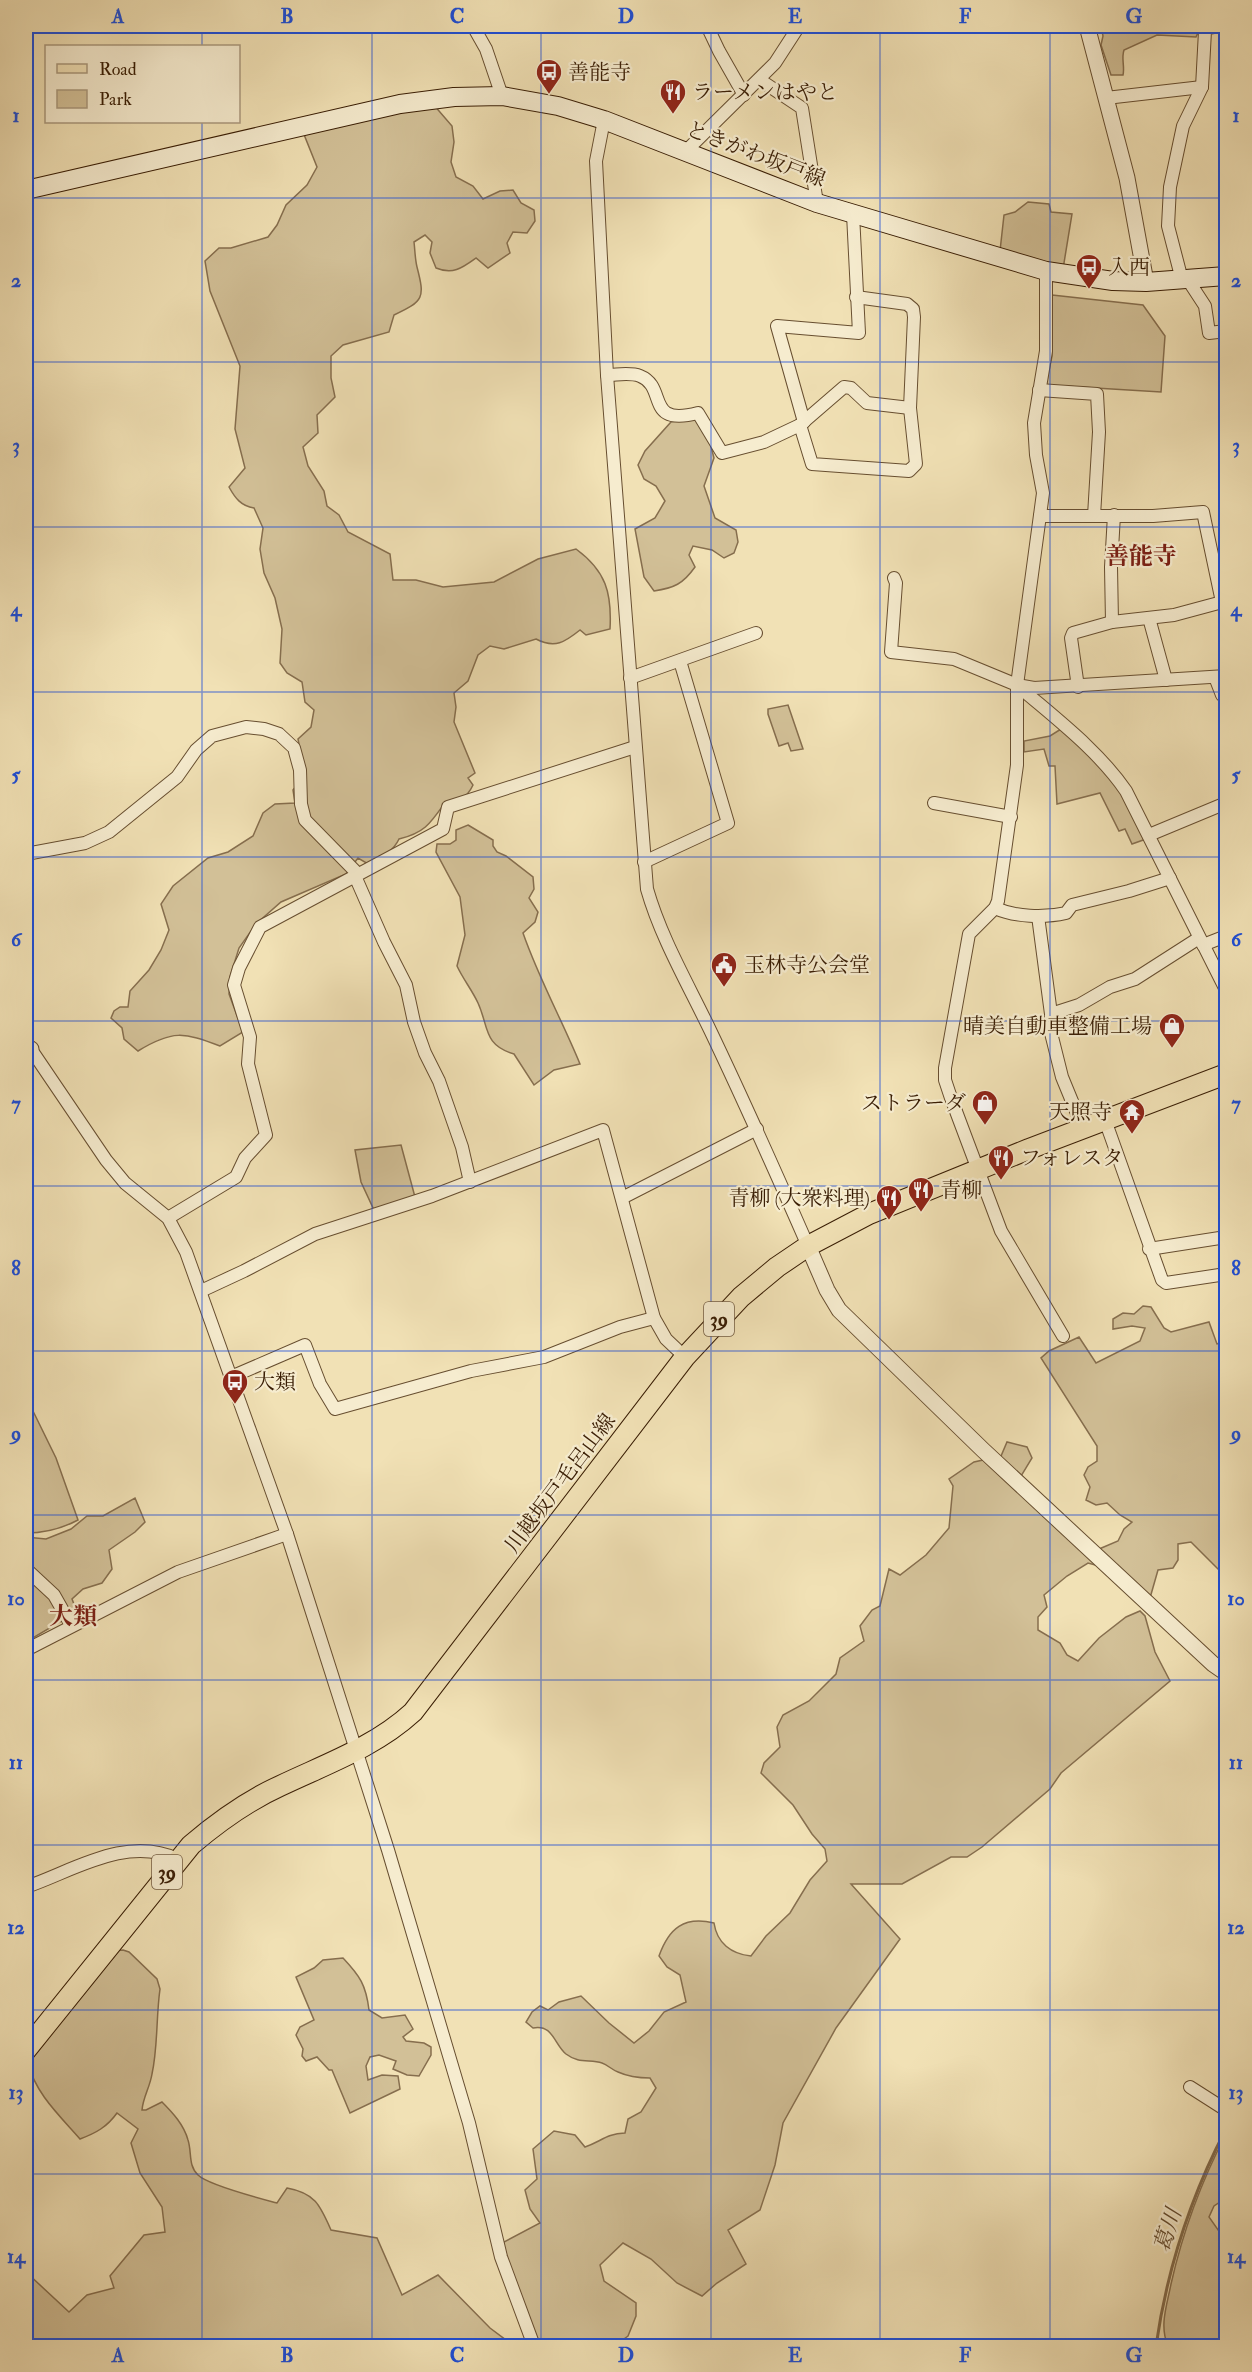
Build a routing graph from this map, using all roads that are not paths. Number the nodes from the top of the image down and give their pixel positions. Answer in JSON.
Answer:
{"nodes":[{"id":1,"x":473,"y":26,"type":"edge"},
{"id":2,"x":799,"y":26,"type":"edge"},
{"id":3,"x":1087,"y":26,"type":"edge"},
{"id":4,"x":1219,"y":26,"type":"edge"},
{"id":5,"x":709,"y":30,"type":"dead end"},
{"id":6,"x":759,"y":80,"type":"junction"},
{"id":7,"x":1202,"y":87,"type":"junction"},
{"id":8,"x":744,"y":95,"type":"junction"},
{"id":9,"x":502,"y":96,"type":"junction"},
{"id":10,"x":1106,"y":98,"type":"junction"},
{"id":11,"x":604,"y":120,"type":"junction"},
{"id":12,"x":686,"y":151,"type":"junction"},
{"id":13,"x":26,"y":190,"type":"edge"},
{"id":14,"x":817,"y":203,"type":"junction"},
{"id":15,"x":853,"y":214,"type":"junction"},
{"id":16,"x":1046,"y":271,"type":"junction"},
{"id":17,"x":1227,"y":276,"type":"edge"},
{"id":18,"x":1185,"y":280,"type":"junction"},
{"id":19,"x":1146,"y":282,"type":"junction"},
{"id":20,"x":856,"y":297,"type":"junction"},
{"id":21,"x":1227,"y":331,"type":"edge"},
{"id":22,"x":607,"y":375,"type":"junction"},
{"id":23,"x":1039,"y":390,"type":"junction"},
{"id":24,"x":910,"y":408,"type":"junction"},
{"id":25,"x":802,"y":424,"type":"junction"},
{"id":26,"x":1114,"y":515,"type":"junction"},
{"id":27,"x":1040,"y":516,"type":"junction"},
{"id":28,"x":1094,"y":516,"type":"junction"},
{"id":29,"x":894,"y":578,"type":"dead end"},
{"id":30,"x":1224,"y":602,"type":"edge"},
{"id":31,"x":1149,"y":618,"type":"junction"},
{"id":32,"x":1112,"y":622,"type":"junction"},
{"id":33,"x":756,"y":633,"type":"dead end"},
{"id":34,"x":680,"y":661,"type":"junction"},
{"id":35,"x":1221,"y":676,"type":"edge"},
{"id":36,"x":630,"y":678,"type":"junction"},
{"id":37,"x":1166,"y":680,"type":"junction"},
{"id":38,"x":1017,"y":685,"type":"junction"},
{"id":39,"x":1078,"y":687,"type":"junction"},
{"id":40,"x":1227,"y":698,"type":"edge"},
{"id":41,"x":635,"y":747,"type":"junction"},
{"id":42,"x":934,"y":803,"type":"dead end"},
{"id":43,"x":1227,"y":803,"type":"edge"},
{"id":44,"x":1011,"y":816,"type":"junction"},
{"id":45,"x":1149,"y":835,"type":"junction"},
{"id":46,"x":26,"y":854,"type":"edge"},
{"id":47,"x":644,"y":862,"type":"junction"},
{"id":48,"x":355,"y":876,"type":"junction"},
{"id":49,"x":1170,"y":878,"type":"junction"},
{"id":50,"x":995,"y":908,"type":"junction"},
{"id":51,"x":1038,"y":916,"type":"junction"},
{"id":52,"x":1227,"y":936,"type":"edge"},
{"id":53,"x":1201,"y":941,"type":"junction"},
{"id":54,"x":1227,"y":990,"type":"edge"},
{"id":55,"x":1051,"y":1014,"type":"junction"},
{"id":56,"x":27,"y":1048,"type":"edge"},
{"id":57,"x":1227,"y":1074,"type":"edge"},
{"id":58,"x":1105,"y":1120,"type":"junction"},
{"id":59,"x":1083,"y":1128,"type":"junction"},
{"id":60,"x":758,"y":1129,"type":"junction"},
{"id":61,"x":976,"y":1170,"type":"junction"},
{"id":62,"x":470,"y":1182,"type":"junction"},
{"id":63,"x":622,"y":1198,"type":"junction"},
{"id":64,"x":168,"y":1218,"type":"junction"},
{"id":65,"x":1227,"y":1237,"type":"edge"},
{"id":66,"x":808,"y":1246,"type":"junction"},
{"id":67,"x":1149,"y":1249,"type":"junction"},
{"id":68,"x":1227,"y":1274,"type":"edge"},
{"id":69,"x":201,"y":1291,"type":"junction"},
{"id":70,"x":654,"y":1318,"type":"junction"},
{"id":71,"x":1063,"y":1336,"type":"dead end"},
{"id":72,"x":685,"y":1357,"type":"junction"},
{"id":73,"x":231,"y":1377,"type":"junction"},
{"id":74,"x":287,"y":1534,"type":"junction"},
{"id":75,"x":26,"y":1569,"type":"edge"},
{"id":76,"x":71,"y":1625,"type":"junction"},
{"id":77,"x":26,"y":1650,"type":"edge"},
{"id":78,"x":1227,"y":1673,"type":"edge"},
{"id":79,"x":356,"y":1752,"type":"junction"},
{"id":80,"x":177,"y":1859,"type":"junction"},
{"id":81,"x":26,"y":1887,"type":"edge"},
{"id":82,"x":26,"y":2050,"type":"edge"},
{"id":83,"x":1190,"y":2087,"type":"dead end"},
{"id":84,"x":1227,"y":2110,"type":"edge"},
{"id":85,"x":534,"y":2346,"type":"edge"}],
"edges":[{"from":1,"to":9,"type":"street"},
{"from":2,"to":6,"type":"street"},
{"from":3,"to":10,"type":"street"},
{"from":4,"to":7,"type":"street"},
{"from":5,"to":8,"type":"street"},
{"from":6,"to":8,"type":"street"},
{"from":6,"to":14,"type":"street"},
{"from":7,"to":10,"type":"street"},
{"from":7,"to":18,"type":"street"},
{"from":8,"to":12,"type":"street"},
{"from":9,"to":11,"type":"main road","name":"ときがわ坂戸線"},
{"from":9,"to":13,"type":"main road","name":"ときがわ坂戸線"},
{"from":10,"to":19,"type":"street"},
{"from":11,"to":12,"type":"main road","name":"ときがわ坂戸線"},
{"from":11,"to":22,"type":"street"},
{"from":12,"to":14,"type":"main road","name":"ときがわ坂戸線"},
{"from":14,"to":15,"type":"main road","name":"ときがわ坂戸線"},
{"from":15,"to":16,"type":"main road","name":"ときがわ坂戸線"},
{"from":15,"to":20,"type":"street"},
{"from":16,"to":19,"type":"main road","name":"ときがわ坂戸線"},
{"from":16,"to":23,"type":"street"},
{"from":17,"to":18,"type":"main road","name":"ときがわ坂戸線"},
{"from":18,"to":19,"type":"main road","name":"ときがわ坂戸線"},
{"from":18,"to":21,"type":"street"},
{"from":20,"to":24,"type":"street"},
{"from":20,"to":25,"type":"street"},
{"from":22,"to":25,"type":"street"},
{"from":22,"to":36,"type":"street"},
{"from":23,"to":27,"type":"street"},
{"from":23,"to":28,"type":"street"},
{"from":24,"to":25,"type":"street"},
{"from":24,"to":25,"type":"street"},
{"from":26,"to":28,"type":"street"},
{"from":26,"to":30,"type":"street"},
{"from":26,"to":32,"type":"street"},
{"from":27,"to":28,"type":"street"},
{"from":27,"to":38,"type":"street"},
{"from":29,"to":38,"type":"street"},
{"from":30,"to":31,"type":"street"},
{"from":31,"to":32,"type":"street"},
{"from":31,"to":37,"type":"street"},
{"from":32,"to":39,"type":"street"},
{"from":33,"to":34,"type":"street"},
{"from":34,"to":36,"type":"street"},
{"from":34,"to":47,"type":"street"},
{"from":35,"to":37,"type":"street"},
{"from":35,"to":40,"type":"street"},
{"from":36,"to":41,"type":"street"},
{"from":37,"to":39,"type":"street"},
{"from":38,"to":39,"type":"street"},
{"from":38,"to":44,"type":"street"},
{"from":38,"to":45,"type":"street"},
{"from":41,"to":47,"type":"street"},
{"from":41,"to":48,"type":"street"},
{"from":42,"to":44,"type":"street"},
{"from":43,"to":45,"type":"street"},
{"from":44,"to":50,"type":"street"},
{"from":45,"to":49,"type":"street"},
{"from":46,"to":48,"type":"street"},
{"from":47,"to":60,"type":"street"},
{"from":48,"to":62,"type":"street"},
{"from":48,"to":64,"type":"street"},
{"from":49,"to":51,"type":"street"},
{"from":49,"to":53,"type":"street"},
{"from":50,"to":51,"type":"street"},
{"from":50,"to":61,"type":"street"},
{"from":51,"to":55,"type":"street"},
{"from":52,"to":53,"type":"street"},
{"from":53,"to":54,"type":"street"},
{"from":53,"to":55,"type":"street"},
{"from":55,"to":59,"type":"street"},
{"from":56,"to":64,"type":"street"},
{"from":57,"to":58,"type":"main road","name":"川越坂戸毛呂山線","number":"39"},
{"from":58,"to":59,"type":"main road","name":"川越坂戸毛呂山線","number":"39"},
{"from":58,"to":67,"type":"street"},
{"from":59,"to":61,"type":"main road","name":"川越坂戸毛呂山線","number":"39"},
{"from":60,"to":63,"type":"street"},
{"from":60,"to":66,"type":"street"},
{"from":61,"to":66,"type":"main road","name":"川越坂戸毛呂山線","number":"39"},
{"from":61,"to":71,"type":"street"},
{"from":62,"to":63,"type":"street"},
{"from":62,"to":69,"type":"street"},
{"from":63,"to":70,"type":"street"},
{"from":64,"to":69,"type":"street"},
{"from":65,"to":67,"type":"street"},
{"from":66,"to":72,"type":"main road","name":"川越坂戸毛呂山線","number":"39"},
{"from":66,"to":78,"type":"street"},
{"from":67,"to":68,"type":"street"},
{"from":69,"to":73,"type":"street"},
{"from":70,"to":72,"type":"street"},
{"from":70,"to":73,"type":"street"},
{"from":72,"to":79,"type":"main road","name":"川越坂戸毛呂山線","number":"39"},
{"from":73,"to":74,"type":"street"},
{"from":74,"to":76,"type":"street"},
{"from":74,"to":79,"type":"street"},
{"from":75,"to":76,"type":"street"},
{"from":76,"to":77,"type":"street"},
{"from":79,"to":80,"type":"main road","name":"川越坂戸毛呂山線","number":"39"},
{"from":79,"to":85,"type":"street"},
{"from":80,"to":81,"type":"street"},
{"from":80,"to":82,"type":"main road","name":"川越坂戸毛呂山線","number":"39"},
{"from":83,"to":84,"type":"street"}]}
